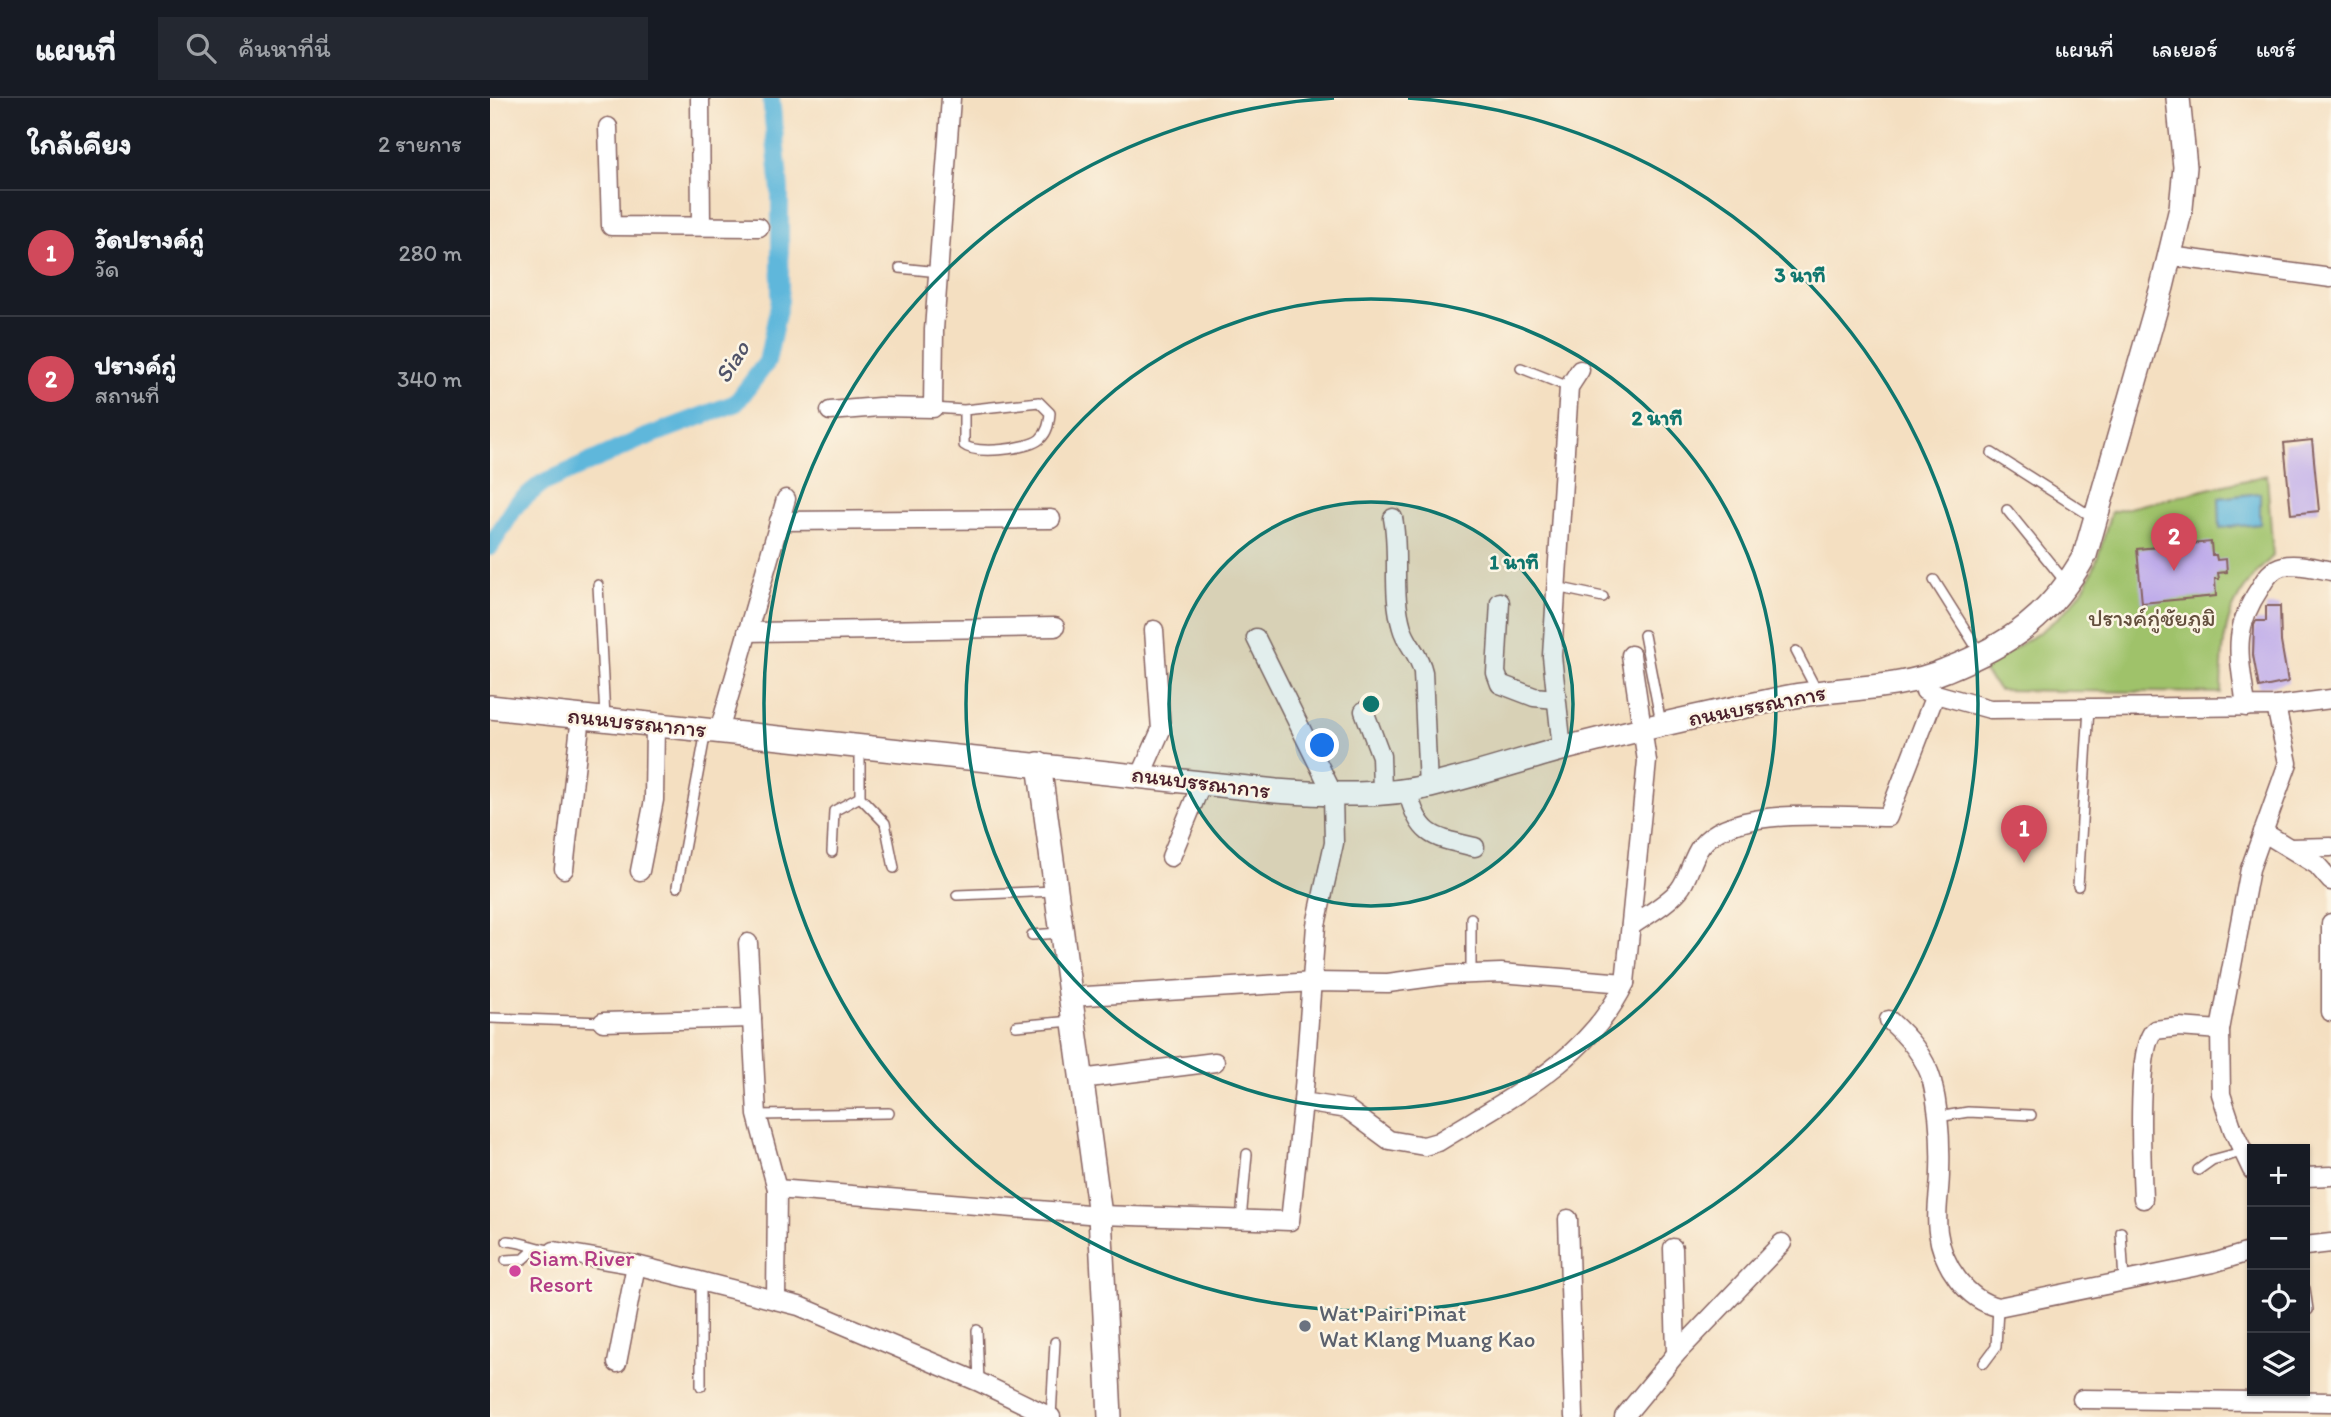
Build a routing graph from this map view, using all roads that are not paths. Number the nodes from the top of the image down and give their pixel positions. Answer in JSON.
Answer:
{"nodes":[{"id":1,"x":700,"y":98,"type":"edge"},
{"id":2,"x":951,"y":98,"type":"edge"},
{"id":3,"x":2178,"y":98,"type":"edge"},
{"id":4,"x":608,"y":127,"type":"dead end"},
{"id":5,"x":701,"y":226,"type":"junction"},
{"id":6,"x":759,"y":227,"type":"dead end"},
{"id":7,"x":2170,"y":256,"type":"junction"},
{"id":8,"x":900,"y":268,"type":"dead end"},
{"id":9,"x":939,"y":272,"type":"junction"},
{"id":10,"x":2331,"y":278,"type":"edge"},
{"id":11,"x":1521,"y":368,"type":"dead end"},
{"id":12,"x":1580,"y":370,"type":"dead end"},
{"id":13,"x":1569,"y":387,"type":"junction"},
{"id":14,"x":933,"y":408,"type":"junction"},
{"id":15,"x":964,"y":410,"type":"junction"},
{"id":16,"x":830,"y":411,"type":"dead end"},
{"id":17,"x":1992,"y":453,"type":"dead end"},
{"id":18,"x":786,"y":499,"type":"dead end"},
{"id":19,"x":2007,"y":510,"type":"dead end"},
{"id":20,"x":1393,"y":518,"type":"dead end"},
{"id":21,"x":1051,"y":519,"type":"dead end"},
{"id":22,"x":2095,"y":519,"type":"junction"},
{"id":23,"x":779,"y":521,"type":"junction"},
{"id":24,"x":2331,"y":571,"type":"edge"},
{"id":25,"x":1934,"y":580,"type":"dead end"},
{"id":26,"x":598,"y":585,"type":"dead end"},
{"id":27,"x":2068,"y":585,"type":"junction"},
{"id":28,"x":1556,"y":587,"type":"junction"},
{"id":29,"x":1603,"y":597,"type":"dead end"},
{"id":30,"x":1500,"y":602,"type":"dead end"},
{"id":31,"x":1055,"y":627,"type":"dead end"},
{"id":32,"x":1154,"y":631,"type":"dead end"},
{"id":33,"x":747,"y":632,"type":"junction"},
{"id":34,"x":1644,"y":635,"type":"dead end"},
{"id":35,"x":1256,"y":638,"type":"dead end"},
{"id":36,"x":1796,"y":651,"type":"dead end"},
{"id":37,"x":1980,"y":653,"type":"junction"},
{"id":38,"x":1632,"y":655,"type":"dead end"},
{"id":39,"x":1902,"y":681,"type":"junction"},
{"id":40,"x":1816,"y":691,"type":"junction"},
{"id":41,"x":1935,"y":695,"type":"junction"},
{"id":42,"x":1556,"y":699,"type":"junction"},
{"id":43,"x":2331,"y":699,"type":"edge"},
{"id":44,"x":2276,"y":706,"type":"junction"},
{"id":45,"x":490,"y":707,"type":"edge"},
{"id":46,"x":2246,"y":707,"type":"junction"},
{"id":47,"x":2089,"y":708,"type":"junction"},
{"id":48,"x":1364,"y":710,"type":"dead end"},
{"id":49,"x":581,"y":716,"type":"junction"},
{"id":50,"x":605,"y":719,"type":"junction"},
{"id":51,"x":655,"y":724,"type":"junction"},
{"id":52,"x":1653,"y":727,"type":"junction"},
{"id":53,"x":713,"y":730,"type":"junction"},
{"id":54,"x":860,"y":746,"type":"junction"},
{"id":55,"x":1562,"y":749,"type":"junction"},
{"id":56,"x":1039,"y":764,"type":"junction"},
{"id":57,"x":1141,"y":775,"type":"junction"},
{"id":58,"x":1202,"y":782,"type":"junction"},
{"id":59,"x":1418,"y":788,"type":"junction"},
{"id":60,"x":1382,"y":791,"type":"junction"},
{"id":61,"x":1333,"y":794,"type":"junction"},
{"id":62,"x":860,"y":797,"type":"junction"},
{"id":63,"x":2263,"y":832,"type":"junction"},
{"id":64,"x":1475,"y":847,"type":"dead end"},
{"id":65,"x":2331,"y":847,"type":"edge"},
{"id":66,"x":2290,"y":848,"type":"junction"},
{"id":67,"x":832,"y":852,"type":"dead end"},
{"id":68,"x":1171,"y":857,"type":"dead end"},
{"id":69,"x":894,"y":868,"type":"dead end"},
{"id":70,"x":564,"y":869,"type":"dead end"},
{"id":71,"x":640,"y":871,"type":"dead end"},
{"id":72,"x":2331,"y":881,"type":"edge"},
{"id":73,"x":2078,"y":886,"type":"dead end"},
{"id":74,"x":677,"y":887,"type":"dead end"},
{"id":75,"x":1055,"y":891,"type":"junction"},
{"id":76,"x":957,"y":895,"type":"dead end"},
{"id":77,"x":1471,"y":918,"type":"dead end"},
{"id":78,"x":2331,"y":923,"type":"edge"},
{"id":79,"x":1632,"y":926,"type":"junction"},
{"id":80,"x":1061,"y":933,"type":"junction"},
{"id":81,"x":1032,"y":935,"type":"dead end"},
{"id":82,"x":748,"y":943,"type":"dead end"},
{"id":83,"x":1471,"y":974,"type":"junction"},
{"id":84,"x":1313,"y":982,"type":"junction"},
{"id":85,"x":1625,"y":983,"type":"junction"},
{"id":86,"x":1070,"y":997,"type":"junction"},
{"id":87,"x":2331,"y":1012,"type":"edge"},
{"id":88,"x":490,"y":1017,"type":"edge"},
{"id":89,"x":752,"y":1018,"type":"junction"},
{"id":90,"x":1889,"y":1020,"type":"dead end"},
{"id":91,"x":1073,"y":1021,"type":"junction"},
{"id":92,"x":603,"y":1022,"type":"joint"},
{"id":93,"x":1016,"y":1026,"type":"dead end"},
{"id":94,"x":2220,"y":1030,"type":"junction"},
{"id":95,"x":1215,"y":1062,"type":"dead end"},
{"id":96,"x":1081,"y":1079,"type":"junction"},
{"id":97,"x":1303,"y":1102,"type":"junction"},
{"id":98,"x":888,"y":1113,"type":"dead end"},
{"id":99,"x":757,"y":1115,"type":"junction"},
{"id":100,"x":2031,"y":1115,"type":"dead end"},
{"id":101,"x":1938,"y":1116,"type":"junction"},
{"id":102,"x":2242,"y":1152,"type":"junction"},
{"id":103,"x":1247,"y":1154,"type":"dead end"},
{"id":104,"x":2247,"y":1161,"type":"edge"},
{"id":105,"x":2197,"y":1170,"type":"dead end"},
{"id":106,"x":2331,"y":1175,"type":"edge"},
{"id":107,"x":2310,"y":1177,"type":"edge"},
{"id":108,"x":777,"y":1188,"type":"junction"},
{"id":109,"x":2143,"y":1199,"type":"dead end"},
{"id":110,"x":1100,"y":1214,"type":"junction"},
{"id":111,"x":1568,"y":1219,"type":"dead end"},
{"id":112,"x":1241,"y":1220,"type":"junction"},
{"id":113,"x":2121,"y":1232,"type":"dead end"},
{"id":114,"x":507,"y":1241,"type":"dead end"},
{"id":115,"x":1782,"y":1243,"type":"dead end"},
{"id":116,"x":2331,"y":1243,"type":"edge"},
{"id":117,"x":2310,"y":1245,"type":"edge"},
{"id":118,"x":1673,"y":1248,"type":"dead end"},
{"id":119,"x":535,"y":1249,"type":"junction"},
{"id":120,"x":554,"y":1251,"type":"joint"},
{"id":121,"x":2247,"y":1253,"type":"edge"},
{"id":122,"x":506,"y":1260,"type":"dead end"},
{"id":123,"x":636,"y":1265,"type":"junction"},
{"id":124,"x":701,"y":1281,"type":"junction"},
{"id":125,"x":2124,"y":1281,"type":"junction"},
{"id":126,"x":776,"y":1300,"type":"junction"},
{"id":127,"x":1998,"y":1307,"type":"junction"},
{"id":128,"x":977,"y":1329,"type":"dead end"},
{"id":129,"x":1055,"y":1342,"type":"dead end"},
{"id":130,"x":1676,"y":1354,"type":"junction"},
{"id":131,"x":617,"y":1363,"type":"dead end"},
{"id":132,"x":1984,"y":1363,"type":"dead end"},
{"id":133,"x":979,"y":1382,"type":"junction"},
{"id":134,"x":701,"y":1386,"type":"dead end"},
{"id":135,"x":2082,"y":1399,"type":"dead end"},
{"id":136,"x":2331,"y":1402,"type":"edge"},
{"id":137,"x":1051,"y":1417,"type":"edge"},
{"id":138,"x":1110,"y":1417,"type":"edge"},
{"id":139,"x":1574,"y":1417,"type":"edge"},
{"id":140,"x":1624,"y":1417,"type":"edge"}],
"edges":[{"from":1,"to":5,"type":"street"},
{"from":2,"to":9,"type":"street"},
{"from":3,"to":7,"type":"street","name":"ถนนบรรณาการ"},
{"from":4,"to":5,"type":"street"},
{"from":5,"to":6,"type":"street"},
{"from":7,"to":10,"type":"street"},
{"from":7,"to":22,"type":"street","name":"ถนนบรรณาการ"},
{"from":8,"to":9,"type":"lane"},
{"from":9,"to":14,"type":"street"},
{"from":11,"to":13,"type":"lane"},
{"from":12,"to":13,"type":"street"},
{"from":13,"to":28,"type":"street"},
{"from":14,"to":15,"type":"lane"},
{"from":14,"to":16,"type":"street"},
{"from":15,"to":15,"type":"lane"},
{"from":17,"to":22,"type":"lane"},
{"from":18,"to":23,"type":"street"},
{"from":19,"to":27,"type":"lane"},
{"from":20,"to":59,"type":"street"},
{"from":21,"to":23,"type":"street"},
{"from":22,"to":27,"type":"street","name":"ถนนบรรณาการ"},
{"from":23,"to":33,"type":"street"},
{"from":24,"to":46,"type":"street"},
{"from":25,"to":37,"type":"lane"},
{"from":26,"to":50,"type":"lane"},
{"from":27,"to":37,"type":"street","name":"ถนนบรรณาการ"},
{"from":28,"to":29,"type":"lane"},
{"from":28,"to":42,"type":"street"},
{"from":30,"to":42,"type":"street"},
{"from":31,"to":33,"type":"street"},
{"from":32,"to":57,"type":"street"},
{"from":33,"to":53,"type":"street"},
{"from":34,"to":52,"type":"lane"},
{"from":35,"to":61,"type":"street"},
{"from":36,"to":40,"type":"lane"},
{"from":37,"to":39,"type":"street","name":"ถนนบรรณาการ"},
{"from":38,"to":52,"type":"street"},
{"from":39,"to":40,"type":"street","name":"ถนนบรรณาการ"},
{"from":39,"to":41,"type":"street"},
{"from":40,"to":52,"type":"street","name":"ถนนบรรณาการ"},
{"from":41,"to":47,"type":"street"},
{"from":41,"to":79,"type":"street"},
{"from":42,"to":55,"type":"street"},
{"from":43,"to":44,"type":"street"},
{"from":44,"to":46,"type":"street"},
{"from":44,"to":63,"type":"street"},
{"from":45,"to":49,"type":"street","name":"ถนนบรรณาการ"},
{"from":46,"to":47,"type":"street"},
{"from":47,"to":73,"type":"lane"},
{"from":48,"to":60,"type":"street"},
{"from":49,"to":50,"type":"street","name":"ถนนบรรณาการ"},
{"from":49,"to":70,"type":"street"},
{"from":50,"to":51,"type":"street","name":"ถนนบรรณาการ"},
{"from":51,"to":53,"type":"street","name":"ถนนบรรณาการ"},
{"from":51,"to":71,"type":"street"},
{"from":52,"to":55,"type":"street","name":"ถนนบรรณาการ"},
{"from":52,"to":79,"type":"street"},
{"from":53,"to":54,"type":"street","name":"ถนนบรรณาการ"},
{"from":53,"to":74,"type":"lane"},
{"from":54,"to":56,"type":"street","name":"ถนนบรรณาการ"},
{"from":54,"to":62,"type":"lane"},
{"from":55,"to":59,"type":"street","name":"ถนนบรรณาการ"},
{"from":56,"to":57,"type":"street","name":"ถนนบรรณาการ"},
{"from":56,"to":75,"type":"street"},
{"from":57,"to":58,"type":"street","name":"ถนนบรรณาการ"},
{"from":58,"to":61,"type":"street","name":"ถนนบรรณาการ"},
{"from":58,"to":68,"type":"street"},
{"from":59,"to":60,"type":"street","name":"ถนนบรรณาการ"},
{"from":59,"to":64,"type":"street"},
{"from":60,"to":61,"type":"street","name":"ถนนบรรณาการ"},
{"from":61,"to":84,"type":"street"},
{"from":62,"to":67,"type":"lane"},
{"from":62,"to":69,"type":"lane"},
{"from":63,"to":66,"type":"street"},
{"from":63,"to":94,"type":"street"},
{"from":65,"to":66,"type":"street"},
{"from":66,"to":72,"type":"street"},
{"from":75,"to":76,"type":"lane"},
{"from":75,"to":80,"type":"street"},
{"from":77,"to":83,"type":"lane"},
{"from":78,"to":87,"type":"street"},
{"from":79,"to":85,"type":"street"},
{"from":80,"to":81,"type":"lane"},
{"from":80,"to":86,"type":"street"},
{"from":82,"to":89,"type":"street"},
{"from":83,"to":84,"type":"street"},
{"from":83,"to":85,"type":"street"},
{"from":84,"to":86,"type":"street"},
{"from":84,"to":97,"type":"street"},
{"from":85,"to":97,"type":"street"},
{"from":86,"to":91,"type":"street"},
{"from":88,"to":92,"type":"lane"},
{"from":89,"to":92,"type":"street"},
{"from":89,"to":99,"type":"street"},
{"from":90,"to":101,"type":"street"},
{"from":91,"to":93,"type":"lane"},
{"from":91,"to":96,"type":"street"},
{"from":94,"to":102,"type":"street"},
{"from":94,"to":109,"type":"street"},
{"from":95,"to":96,"type":"street"},
{"from":96,"to":110,"type":"street"},
{"from":97,"to":112,"type":"street"},
{"from":98,"to":99,"type":"lane"},
{"from":99,"to":108,"type":"street"},
{"from":100,"to":101,"type":"lane"},
{"from":101,"to":127,"type":"street"},
{"from":102,"to":104,"type":"street"},
{"from":102,"to":105,"type":"lane"},
{"from":103,"to":112,"type":"lane"},
{"from":106,"to":107,"type":"street"},
{"from":108,"to":110,"type":"street"},
{"from":108,"to":126,"type":"street"},
{"from":110,"to":112,"type":"street"},
{"from":110,"to":138,"type":"street"},
{"from":111,"to":139,"type":"street"},
{"from":113,"to":125,"type":"lane"},
{"from":114,"to":119,"type":"lane"},
{"from":115,"to":130,"type":"street"},
{"from":116,"to":117,"type":"street"},
{"from":118,"to":130,"type":"street"},
{"from":119,"to":120,"type":"lane"},
{"from":119,"to":122,"type":"lane"},
{"from":120,"to":123,"type":"street"},
{"from":121,"to":125,"type":"street"},
{"from":123,"to":124,"type":"street"},
{"from":123,"to":131,"type":"street"},
{"from":124,"to":126,"type":"street"},
{"from":124,"to":134,"type":"lane"},
{"from":125,"to":127,"type":"street"},
{"from":126,"to":133,"type":"street"},
{"from":127,"to":132,"type":"lane"},
{"from":128,"to":133,"type":"lane"},
{"from":129,"to":137,"type":"lane"},
{"from":130,"to":140,"type":"street"},
{"from":133,"to":137,"type":"street"},
{"from":135,"to":136,"type":"street"}]}
